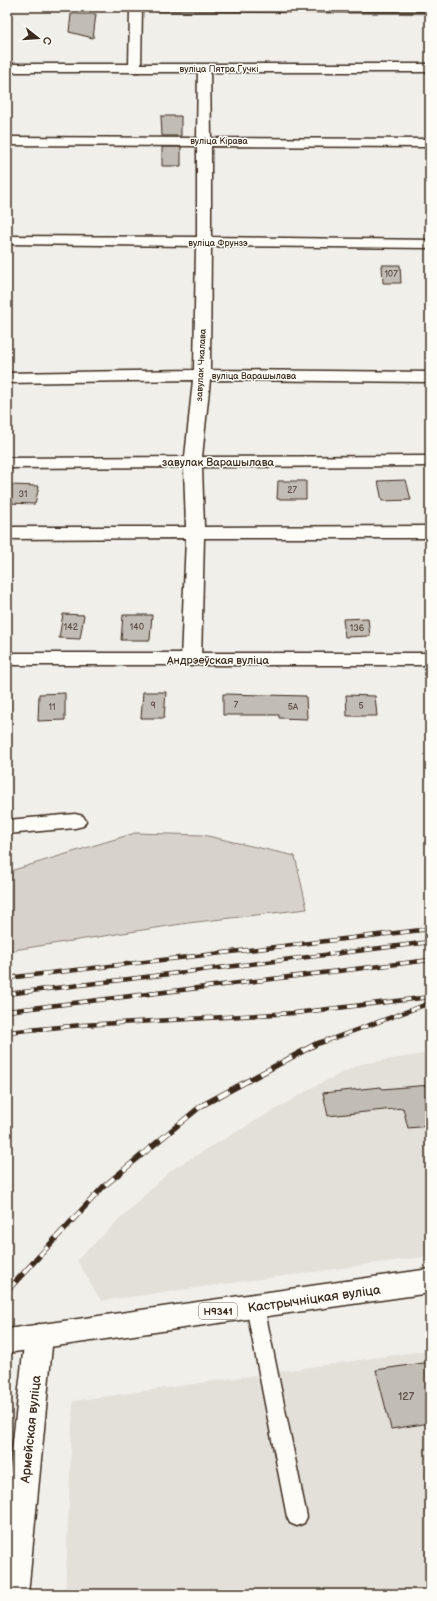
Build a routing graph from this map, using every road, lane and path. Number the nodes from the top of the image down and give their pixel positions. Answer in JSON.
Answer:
{"nodes":[{"id":1,"x":136,"y":7,"type":"edge"},
{"id":2,"x":7,"y":68,"type":"edge"},
{"id":3,"x":135,"y":68,"type":"junction"},
{"id":4,"x":430,"y":68,"type":"edge"},
{"id":5,"x":204,"y":69,"type":"junction"},
{"id":6,"x":7,"y":141,"type":"edge"},
{"id":7,"x":205,"y":141,"type":"junction"},
{"id":8,"x":430,"y":143,"type":"edge"},
{"id":9,"x":7,"y":240,"type":"edge"},
{"id":10,"x":204,"y":243,"type":"junction"},
{"id":11,"x":430,"y":244,"type":"edge"},
{"id":12,"x":202,"y":375,"type":"junction"},
{"id":13,"x":430,"y":377,"type":"edge"},
{"id":14,"x":7,"y":378,"type":"edge"},
{"id":15,"x":430,"y":461,"type":"edge"},
{"id":16,"x":193,"y":462,"type":"junction"},
{"id":17,"x":7,"y":463,"type":"edge"},
{"id":18,"x":430,"y":532,"type":"edge"},
{"id":19,"x":7,"y":533,"type":"edge"},
{"id":20,"x":195,"y":533,"type":"junction"},
{"id":21,"x":7,"y":659,"type":"edge"},
{"id":22,"x":430,"y":659,"type":"edge"},
{"id":23,"x":191,"y":660,"type":"junction"},
{"id":24,"x":75,"y":821,"type":"dead end"},
{"id":25,"x":7,"y":827,"type":"edge"},
{"id":26,"x":430,"y":1281,"type":"edge"},
{"id":27,"x":255,"y":1306,"type":"junction"},
{"id":28,"x":39,"y":1336,"type":"junction"},
{"id":29,"x":7,"y":1341,"type":"edge"},
{"id":30,"x":297,"y":1517,"type":"dead end"},
{"id":31,"x":12,"y":1594,"type":"edge"}],
"edges":[{"from":1,"to":3,"type":"street"},
{"from":2,"to":3,"type":"street","name":"вуліца Пятра Гучкі"},
{"from":3,"to":5,"type":"street","name":"вуліца Пятра Гучкі"},
{"from":4,"to":5,"type":"street","name":"вуліца Пятра Гучкі"},
{"from":5,"to":7,"type":"street","name":"завулак Чкалава"},
{"from":6,"to":7,"type":"street","name":"вуліца Кірава"},
{"from":7,"to":8,"type":"street","name":"вуліца Кірава"},
{"from":7,"to":10,"type":"street","name":"завулак Чкалава"},
{"from":9,"to":10,"type":"street","name":"вуліца Фрунзэ"},
{"from":10,"to":11,"type":"street","name":"вуліца Фрунзэ"},
{"from":10,"to":12,"type":"street","name":"завулак Чкалава"},
{"from":12,"to":13,"type":"street","name":"вуліца Варашылава"},
{"from":12,"to":14,"type":"street","name":"вуліца Варашылава"},
{"from":12,"to":16,"type":"street","name":"завулак Чкалава"},
{"from":15,"to":16,"type":"street","name":"завулак Варашылава"},
{"from":16,"to":17,"type":"street","name":"завулак Варашылава"},
{"from":16,"to":20,"type":"street","name":"завулак Чкалава"},
{"from":18,"to":20,"type":"street"},
{"from":19,"to":20,"type":"street"},
{"from":20,"to":23,"type":"street","name":"завулак Чкалава"},
{"from":21,"to":23,"type":"street","name":"Андрэеўская вуліца"},
{"from":22,"to":23,"type":"street","name":"Андрэеўская вуліца"},
{"from":24,"to":25,"type":"street"},
{"from":26,"to":27,"type":"street","name":"Кастрычніцкая вуліца","number":"Н9341"},
{"from":27,"to":28,"type":"street","name":"Кастрычніцкая вуліца","number":"Н9341"},
{"from":27,"to":30,"type":"lane"},
{"from":28,"to":29,"type":"street","name":"Кастрычніцкая вуліца","number":"Н9341"},
{"from":28,"to":31,"type":"street","name":"Армейская вуліца"}]}
